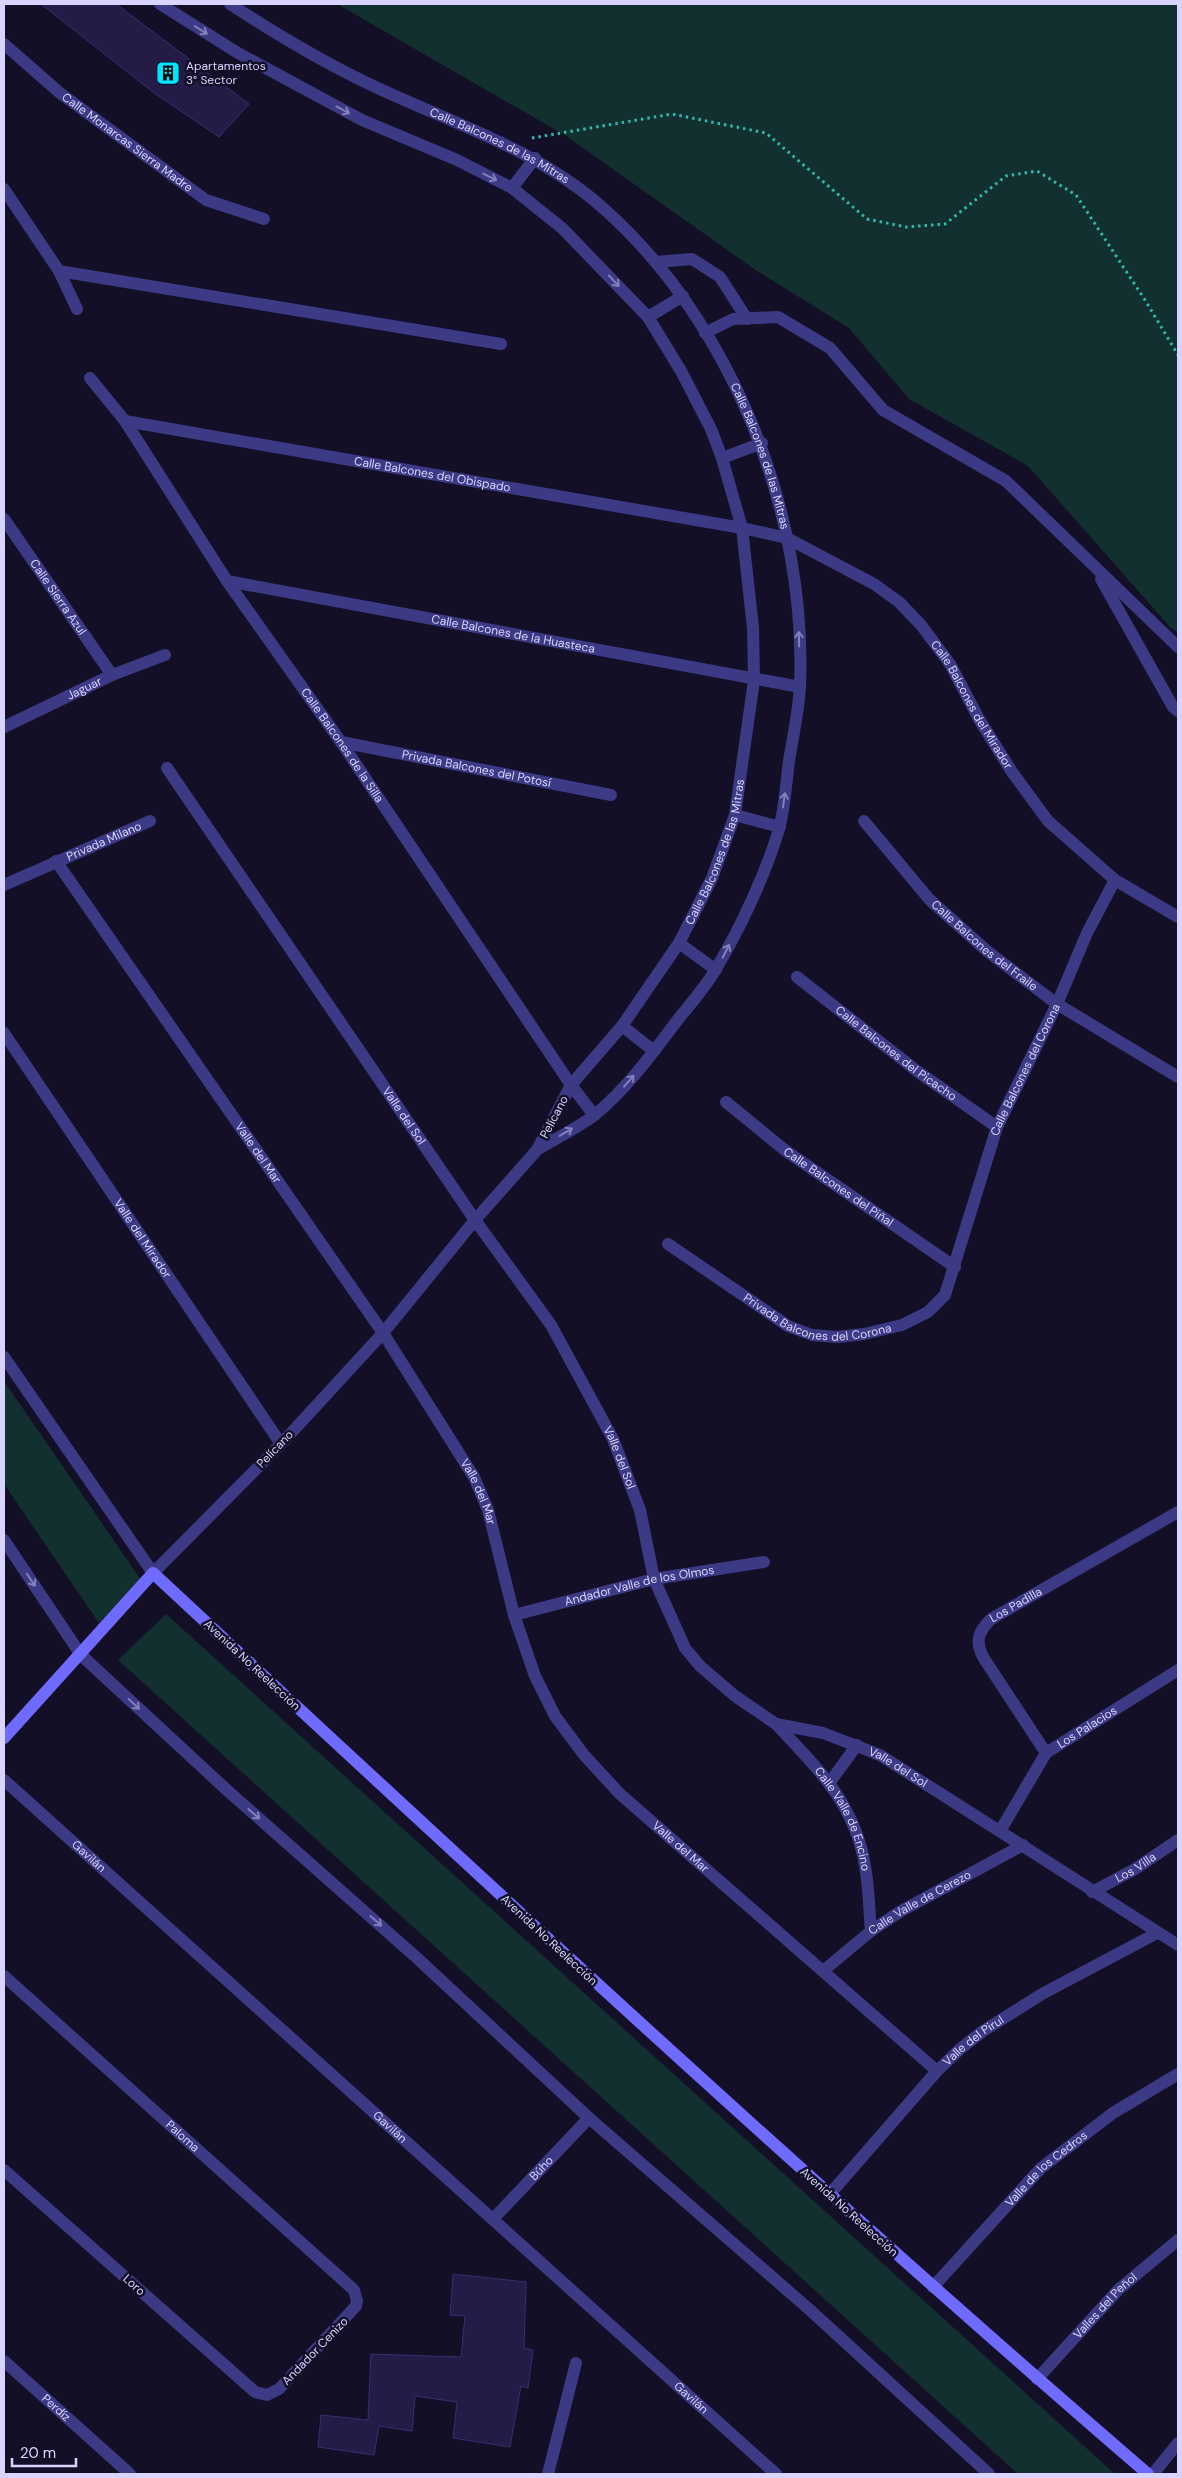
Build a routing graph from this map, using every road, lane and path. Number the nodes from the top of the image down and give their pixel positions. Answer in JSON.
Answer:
{"nodes":[{"id":1,"x":160,"y":4,"type":"edge"},
{"id":2,"x":230,"y":4,"type":"edge"},
{"id":3,"x":4,"y":44,"type":"edge"},
{"id":4,"x":504,"y":143,"type":"junction"},
{"id":5,"x":535,"y":158,"type":"junction"},
{"id":6,"x":512,"y":188,"type":"junction"},
{"id":7,"x":4,"y":189,"type":"edge"},
{"id":8,"x":264,"y":219,"type":"dead end"},
{"id":9,"x":656,"y":262,"type":"junction"},
{"id":10,"x":59,"y":271,"type":"junction"},
{"id":11,"x":683,"y":296,"type":"junction"},
{"id":12,"x":77,"y":309,"type":"dead end"},
{"id":13,"x":648,"y":318,"type":"junction"},
{"id":14,"x":747,"y":319,"type":"junction"},
{"id":15,"x":705,"y":333,"type":"junction"},
{"id":16,"x":501,"y":344,"type":"dead end"},
{"id":17,"x":1178,"y":355,"type":"edge"},
{"id":18,"x":90,"y":378,"type":"dead end"},
{"id":19,"x":125,"y":421,"type":"junction"},
{"id":20,"x":762,"y":444,"type":"junction"},
{"id":21,"x":722,"y":458,"type":"junction"},
{"id":22,"x":4,"y":519,"type":"edge"},
{"id":23,"x":742,"y":528,"type":"junction"},
{"id":24,"x":788,"y":538,"type":"junction"},
{"id":25,"x":1094,"y":566,"type":"junction"},
{"id":26,"x":227,"y":581,"type":"junction"},
{"id":27,"x":1178,"y":647,"type":"edge"},
{"id":28,"x":165,"y":655,"type":"dead end"},
{"id":29,"x":112,"y":675,"type":"junction"},
{"id":30,"x":754,"y":680,"type":"junction"},
{"id":31,"x":800,"y":687,"type":"junction"},
{"id":32,"x":1178,"y":711,"type":"edge"},
{"id":33,"x":4,"y":727,"type":"edge"},
{"id":34,"x":341,"y":742,"type":"junction"},
{"id":35,"x":167,"y":768,"type":"dead end"},
{"id":36,"x":611,"y":795,"type":"dead end"},
{"id":37,"x":736,"y":815,"type":"junction"},
{"id":38,"x":150,"y":821,"type":"dead end"},
{"id":39,"x":864,"y":821,"type":"dead end"},
{"id":40,"x":780,"y":827,"type":"junction"},
{"id":41,"x":56,"y":861,"type":"junction"},
{"id":42,"x":1115,"y":880,"type":"junction"},
{"id":43,"x":4,"y":885,"type":"edge"},
{"id":44,"x":1178,"y":917,"type":"edge"},
{"id":45,"x":679,"y":944,"type":"junction"},
{"id":46,"x":716,"y":970,"type":"junction"},
{"id":47,"x":797,"y":977,"type":"dead end"},
{"id":48,"x":1057,"y":1004,"type":"junction"},
{"id":49,"x":622,"y":1026,"type":"junction"},
{"id":50,"x":4,"y":1033,"type":"edge"},
{"id":51,"x":654,"y":1052,"type":"junction"},
{"id":52,"x":1178,"y":1077,"type":"edge"},
{"id":53,"x":571,"y":1085,"type":"junction"},
{"id":54,"x":726,"y":1102,"type":"dead end"},
{"id":55,"x":594,"y":1115,"type":"junction"},
{"id":56,"x":998,"y":1128,"type":"junction"},
{"id":57,"x":537,"y":1150,"type":"junction"},
{"id":58,"x":475,"y":1220,"type":"junction"},
{"id":59,"x":668,"y":1244,"type":"dead end"},
{"id":60,"x":955,"y":1267,"type":"junction"},
{"id":61,"x":383,"y":1333,"type":"junction"},
{"id":62,"x":4,"y":1357,"type":"edge"},
{"id":63,"x":281,"y":1444,"type":"junction"},
{"id":64,"x":1178,"y":1512,"type":"edge"},
{"id":65,"x":4,"y":1540,"type":"edge"},
{"id":66,"x":764,"y":1562,"type":"dead end"},
{"id":67,"x":153,"y":1573,"type":"junction"},
{"id":68,"x":654,"y":1579,"type":"junction"},
{"id":69,"x":514,"y":1615,"type":"junction"},
{"id":70,"x":81,"y":1655,"type":"junction"},
{"id":71,"x":1178,"y":1670,"type":"edge"},
{"id":72,"x":776,"y":1724,"type":"junction"},
{"id":73,"x":4,"y":1738,"type":"edge"},
{"id":74,"x":857,"y":1745,"type":"junction"},
{"id":75,"x":1046,"y":1753,"type":"junction"},
{"id":76,"x":4,"y":1780,"type":"edge"},
{"id":77,"x":830,"y":1782,"type":"junction"},
{"id":78,"x":1000,"y":1831,"type":"junction"},
{"id":79,"x":1178,"y":1840,"type":"edge"},
{"id":80,"x":1023,"y":1845,"type":"junction"},
{"id":81,"x":1092,"y":1892,"type":"junction"},
{"id":82,"x":871,"y":1931,"type":"junction"},
{"id":83,"x":1157,"y":1933,"type":"junction"},
{"id":84,"x":1178,"y":1945,"type":"edge"},
{"id":85,"x":824,"y":1971,"type":"junction"},
{"id":86,"x":4,"y":1976,"type":"edge"},
{"id":87,"x":937,"y":2071,"type":"junction"},
{"id":88,"x":1178,"y":2074,"type":"edge"},
{"id":89,"x":589,"y":2118,"type":"junction"},
{"id":90,"x":4,"y":2170,"type":"edge"},
{"id":91,"x":828,"y":2195,"type":"junction"},
{"id":92,"x":493,"y":2219,"type":"junction"},
{"id":93,"x":1178,"y":2240,"type":"edge"},
{"id":94,"x":933,"y":2287,"type":"junction"},
{"id":95,"x":357,"y":2301,"type":"joint"},
{"id":96,"x":4,"y":2361,"type":"edge"},
{"id":97,"x":576,"y":2362,"type":"dead end"},
{"id":98,"x":1037,"y":2379,"type":"junction"},
{"id":99,"x":267,"y":2395,"type":"joint"},
{"id":100,"x":1178,"y":2443,"type":"edge"},
{"id":101,"x":130,"y":2474,"type":"edge"},
{"id":102,"x":548,"y":2474,"type":"edge"},
{"id":103,"x":776,"y":2474,"type":"edge"},
{"id":104,"x":989,"y":2474,"type":"edge"},
{"id":105,"x":1148,"y":2474,"type":"edge"},
{"id":106,"x":1153,"y":2474,"type":"edge"}],
"edges":[{"from":1,"to":6,"type":"street","name":"Calle Balcones de las Mitras","one_way":true},
{"from":2,"to":4,"type":"street","name":"Calle Balcones de las Mitras"},
{"from":3,"to":8,"type":"street","name":"Calle Monarcas Sierra Madre"},
{"from":4,"to":5,"type":"street","name":"Calle Balcones de las Mitras"},
{"from":4,"to":17,"type":"path"},
{"from":5,"to":6,"type":"street"},
{"from":5,"to":9,"type":"street","name":"Calle Balcones de las Mitras"},
{"from":6,"to":13,"type":"street","name":"Calle Balcones de las Mitras","one_way":true},
{"from":7,"to":10,"type":"street"},
{"from":9,"to":11,"type":"street","name":"Calle Balcones de las Mitras"},
{"from":9,"to":14,"type":"street"},
{"from":10,"to":12,"type":"street"},
{"from":10,"to":16,"type":"street"},
{"from":11,"to":13,"type":"street"},
{"from":11,"to":15,"type":"street","name":"Calle Balcones de las Mitras"},
{"from":13,"to":21,"type":"street","name":"Calle Balcones de las Mitras"},
{"from":14,"to":15,"type":"street"},
{"from":14,"to":25,"type":"street"},
{"from":15,"to":20,"type":"street","name":"Calle Balcones de las Mitras"},
{"from":18,"to":19,"type":"street","name":"Calle Balcones de la Silla"},
{"from":19,"to":23,"type":"street","name":"Calle Balcones del Obispado"},
{"from":19,"to":26,"type":"street","name":"Calle Balcones de la Silla"},
{"from":20,"to":21,"type":"street"},
{"from":20,"to":24,"type":"street","name":"Calle Balcones de las Mitras"},
{"from":21,"to":23,"type":"street","name":"Calle Balcones de las Mitras"},
{"from":22,"to":29,"type":"street","name":"Calle Sierra Azul"},
{"from":23,"to":24,"type":"street","name":"Calle Balcones del Mirador"},
{"from":23,"to":30,"type":"street","name":"Calle Balcones de las Mitras"},
{"from":31,"to":24,"type":"street","name":"Calle Balcones de las Mitras","one_way":true},
{"from":24,"to":42,"type":"street","name":"Calle Balcones del Mirador"},
{"from":25,"to":27,"type":"street"},
{"from":25,"to":32,"type":"street"},
{"from":26,"to":30,"type":"street","name":"Calle Balcones de la Huasteca"},
{"from":26,"to":34,"type":"street","name":"Calle Balcones de la Silla"},
{"from":28,"to":29,"type":"street","name":"Jaguar"},
{"from":29,"to":33,"type":"street","name":"Jaguar"},
{"from":30,"to":31,"type":"street","name":"Calle Balcones de la Huasteca"},
{"from":30,"to":37,"type":"street","name":"Calle Balcones de las Mitras"},
{"from":40,"to":31,"type":"street","name":"Calle Balcones de las Mitras","one_way":true},
{"from":34,"to":36,"type":"street","name":"Privada Balcones del Potosí"},
{"from":34,"to":53,"type":"street","name":"Calle Balcones de la Silla"},
{"from":35,"to":58,"type":"street","name":"Valle del Sol"},
{"from":37,"to":40,"type":"street"},
{"from":37,"to":45,"type":"street","name":"Calle Balcones de las Mitras"},
{"from":38,"to":41,"type":"street","name":"Privada Milano"},
{"from":39,"to":48,"type":"street","name":"Calle Balcones del Fraile"},
{"from":46,"to":40,"type":"street","name":"Calle Balcones de las Mitras","one_way":true},
{"from":41,"to":43,"type":"street","name":"Privada Milano"},
{"from":41,"to":61,"type":"street","name":"Valle del Mar"},
{"from":42,"to":44,"type":"street","name":"Calle Balcones del Mirador"},
{"from":42,"to":48,"type":"street","name":"Calle Balcones del Corona"},
{"from":45,"to":46,"type":"street"},
{"from":45,"to":49,"type":"street","name":"Calle Balcones de las Mitras"},
{"from":46,"to":51,"type":"street","name":"Calle Balcones de las Mitras"},
{"from":47,"to":56,"type":"street","name":"Calle Balcones del Picacho"},
{"from":48,"to":52,"type":"street","name":"Calle Balcones del Fraile"},
{"from":48,"to":56,"type":"street","name":"Calle Balcones del Corona"},
{"from":49,"to":51,"type":"street"},
{"from":49,"to":53,"type":"street","name":"Calle Balcones de las Mitras"},
{"from":50,"to":63,"type":"street","name":"Valle del Mirador"},
{"from":55,"to":51,"type":"street","name":"Calle Balcones de las Mitras","one_way":true},
{"from":53,"to":55,"type":"street","name":"Calle Balcones de la Silla"},
{"from":53,"to":57,"type":"street","name":"Pelícano"},
{"from":54,"to":60,"type":"street","name":"Calle Balcones del Piñal"},
{"from":57,"to":55,"type":"street","name":"Pelícano","one_way":true},
{"from":56,"to":60,"type":"street","name":"Calle Balcones del Corona"},
{"from":57,"to":58,"type":"street","name":"Pelícano"},
{"from":58,"to":61,"type":"street","name":"Pelícano"},
{"from":58,"to":68,"type":"street","name":"Valle del Sol"},
{"from":59,"to":60,"type":"street","name":"Privada Balcones del Corona"},
{"from":61,"to":63,"type":"street","name":"Pelícano"},
{"from":61,"to":69,"type":"street","name":"Valle del Mar"},
{"from":62,"to":67,"type":"street","name":"Avenida No Reelección"},
{"from":63,"to":67,"type":"street","name":"Pelícano"},
{"from":64,"to":75,"type":"street","name":"Los Padilla"},
{"from":65,"to":70,"type":"street","one_way":true},
{"from":66,"to":68,"type":"street","name":"Andador Valle de los Olmos"},
{"from":67,"to":70,"type":"street","name":"Pelícano"},
{"from":67,"to":91,"type":"street","name":"Avenida No Reelección"},
{"from":68,"to":69,"type":"street","name":"Andador Valle de los Olmos"},
{"from":68,"to":72,"type":"street","name":"Valle del Sol"},
{"from":69,"to":85,"type":"street","name":"Valle del Mar"},
{"from":70,"to":73,"type":"street","name":"Pelícano"},
{"from":70,"to":89,"type":"street","one_way":true},
{"from":71,"to":75,"type":"street","name":"Los Palacios"},
{"from":72,"to":74,"type":"street","name":"Valle del Sol"},
{"from":72,"to":77,"type":"street","name":"Calle Valle de Encino"},
{"from":74,"to":77,"type":"street"},
{"from":74,"to":78,"type":"street","name":"Valle del Sol"},
{"from":75,"to":78,"type":"street","name":"Los Palacios"},
{"from":76,"to":92,"type":"street","name":"Gavilán"},
{"from":77,"to":82,"type":"street","name":"Calle Valle de Encino"},
{"from":78,"to":80,"type":"street","name":"Valle del Sol"},
{"from":79,"to":81,"type":"street","name":"Los Villa"},
{"from":80,"to":81,"type":"street","name":"Valle del Sol"},
{"from":80,"to":82,"type":"street","name":"Calle Valle de Cerezo"},
{"from":81,"to":83,"type":"street","name":"Valle del Sol"},
{"from":82,"to":85,"type":"street","name":"Calle Valle de Cerezo"},
{"from":83,"to":84,"type":"street","name":"Valle del Sol"},
{"from":83,"to":87,"type":"street","name":"Valle del Pirul"},
{"from":85,"to":87,"type":"street","name":"Valle del Mar"},
{"from":86,"to":95,"type":"street","name":"Paloma"},
{"from":87,"to":91,"type":"street","name":"Valle del Pirul"},
{"from":88,"to":94,"type":"street","name":"Valle de los Cedros"},
{"from":89,"to":92,"type":"street","name":"Búho"},
{"from":89,"to":104,"type":"street"},
{"from":90,"to":99,"type":"street","name":"Loro"},
{"from":91,"to":94,"type":"street","name":"Avenida No Reelección"},
{"from":92,"to":103,"type":"street","name":"Gavilán"},
{"from":93,"to":98,"type":"street","name":"Valles del Peñol"},
{"from":94,"to":98,"type":"street","name":"Avenida No Reelección"},
{"from":95,"to":99,"type":"street","name":"Andador Cenizo"},
{"from":96,"to":101,"type":"street","name":"Perdíz"},
{"from":97,"to":102,"type":"street"},
{"from":98,"to":105,"type":"street","name":"Avenida No Reelección"},
{"from":100,"to":106,"type":"street"}]}
